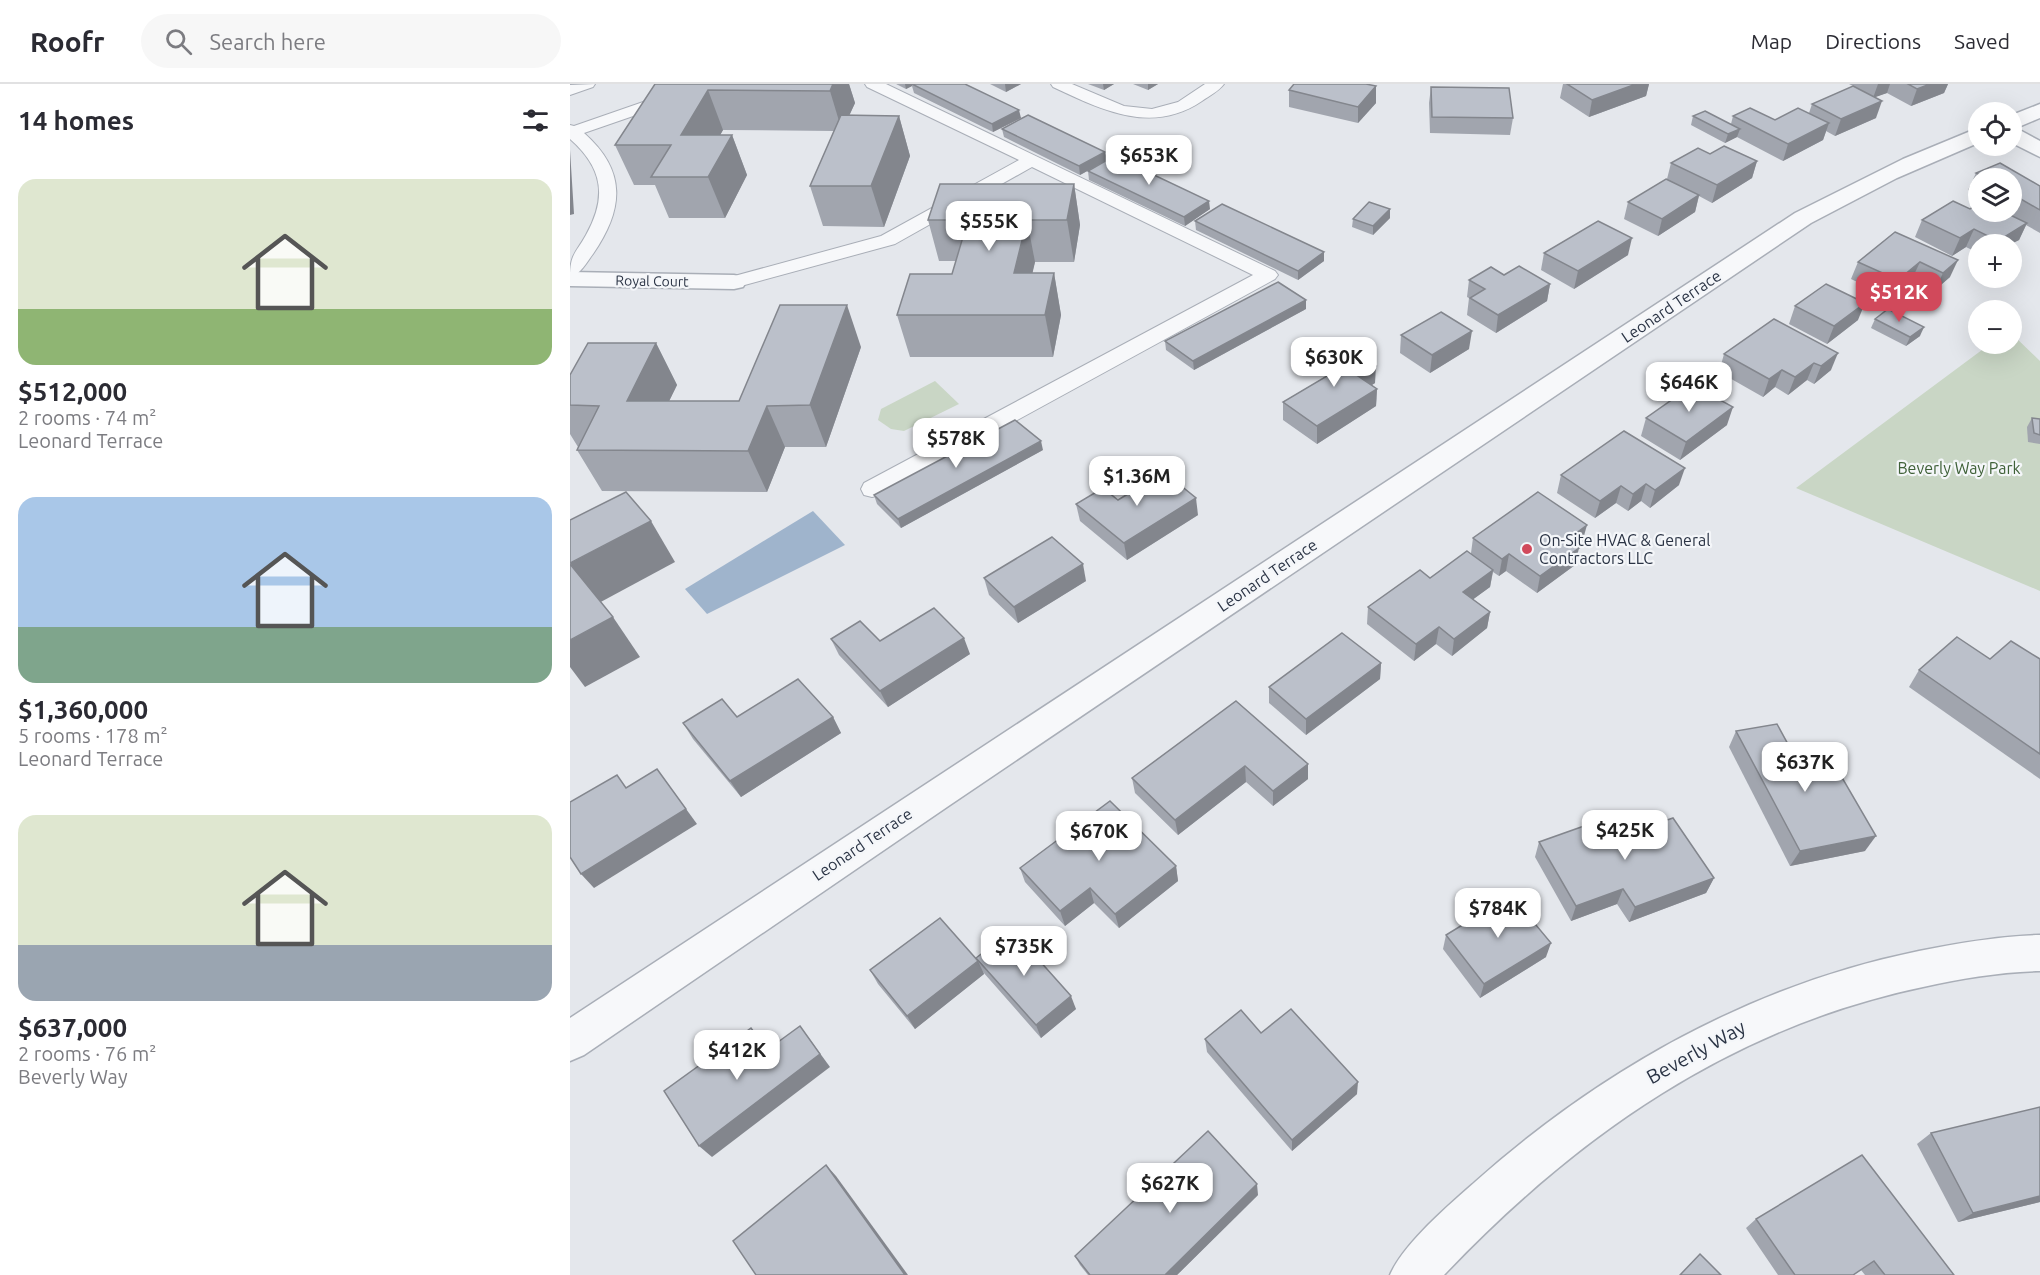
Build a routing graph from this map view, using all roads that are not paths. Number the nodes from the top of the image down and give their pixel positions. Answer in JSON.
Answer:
{"nodes":[{"id":1,"x":587,"y":84,"type":"edge"},
{"id":2,"x":711,"y":84,"type":"edge"},
{"id":3,"x":873,"y":84,"type":"edge"},
{"id":4,"x":1059,"y":84,"type":"edge"},
{"id":5,"x":1216,"y":84,"type":"edge"},
{"id":6,"x":570,"y":90,"type":"edge"},
{"id":7,"x":2040,"y":110,"type":"edge"},
{"id":8,"x":2022,"y":118,"type":"edge"},
{"id":9,"x":571,"y":131,"type":"edge"},
{"id":10,"x":1968,"y":139,"type":"edge"},
{"id":11,"x":2022,"y":140,"type":"edge"},
{"id":12,"x":2040,"y":150,"type":"edge"},
{"id":13,"x":1032,"y":160,"type":"junction"},
{"id":14,"x":570,"y":271,"type":"edge"},
{"id":15,"x":570,"y":279,"type":"edge"},
{"id":16,"x":734,"y":282,"type":"joint"},
{"id":17,"x":872,"y":489,"type":"dead end"},
{"id":18,"x":2040,"y":953,"type":"edge"},
{"id":19,"x":570,"y":1041,"type":"edge"},
{"id":20,"x":1413,"y":1275,"type":"edge"}],
"edges":[{"from":1,"to":6,"type":"lane"},
{"from":2,"to":9,"type":"lane"},
{"from":3,"to":13,"type":"lane"},
{"from":4,"to":5,"type":"lane"},
{"from":7,"to":8,"type":"street"},
{"from":9,"to":14,"type":"lane"},
{"from":10,"to":19,"type":"street","name":"Leonard Terrace"},
{"from":11,"to":12,"type":"street"},
{"from":13,"to":16,"type":"lane"},
{"from":13,"to":17,"type":"lane"},
{"from":15,"to":16,"type":"street","name":"Royal Court"},
{"from":18,"to":20,"type":"street","name":"Beverly Way"}]}
